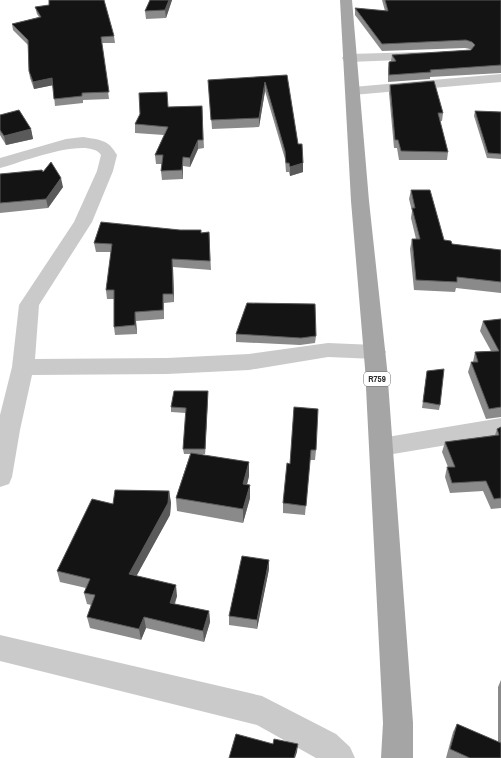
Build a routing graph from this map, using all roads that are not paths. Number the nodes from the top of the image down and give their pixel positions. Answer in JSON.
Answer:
{"nodes":[{"id":1,"x":346,"y":0,"type":"edge"},
{"id":2,"x":438,"y":54,"type":"edge"},
{"id":3,"x":349,"y":58,"type":"junction"},
{"id":4,"x":501,"y":78,"type":"edge"},
{"id":5,"x":353,"y":91,"type":"junction"},
{"id":6,"x":0,"y":163,"type":"edge"},
{"id":7,"x":375,"y":352,"type":"junction"},
{"id":8,"x":22,"y":367,"type":"junction"},
{"id":9,"x":501,"y":427,"type":"edge"},
{"id":10,"x":381,"y":447,"type":"junction"},
{"id":11,"x":0,"y":477,"type":"edge"},
{"id":12,"x":0,"y":648,"type":"edge"},
{"id":13,"x":339,"y":758,"type":"edge"},
{"id":14,"x":397,"y":758,"type":"edge"}],
"edges":[{"from":1,"to":3,"type":"main road","number":"R759"},
{"from":2,"to":3,"type":"street"},
{"from":3,"to":5,"type":"main road","number":"R759"},
{"from":4,"to":5,"type":"street"},
{"from":5,"to":7,"type":"main road","number":"R759"},
{"from":6,"to":8,"type":"street"},
{"from":7,"to":8,"type":"street"},
{"from":7,"to":10,"type":"main road","number":"R759"},
{"from":8,"to":11,"type":"street"},
{"from":9,"to":10,"type":"street"},
{"from":10,"to":14,"type":"main road","number":"R759"},
{"from":12,"to":13,"type":"street"}]}
